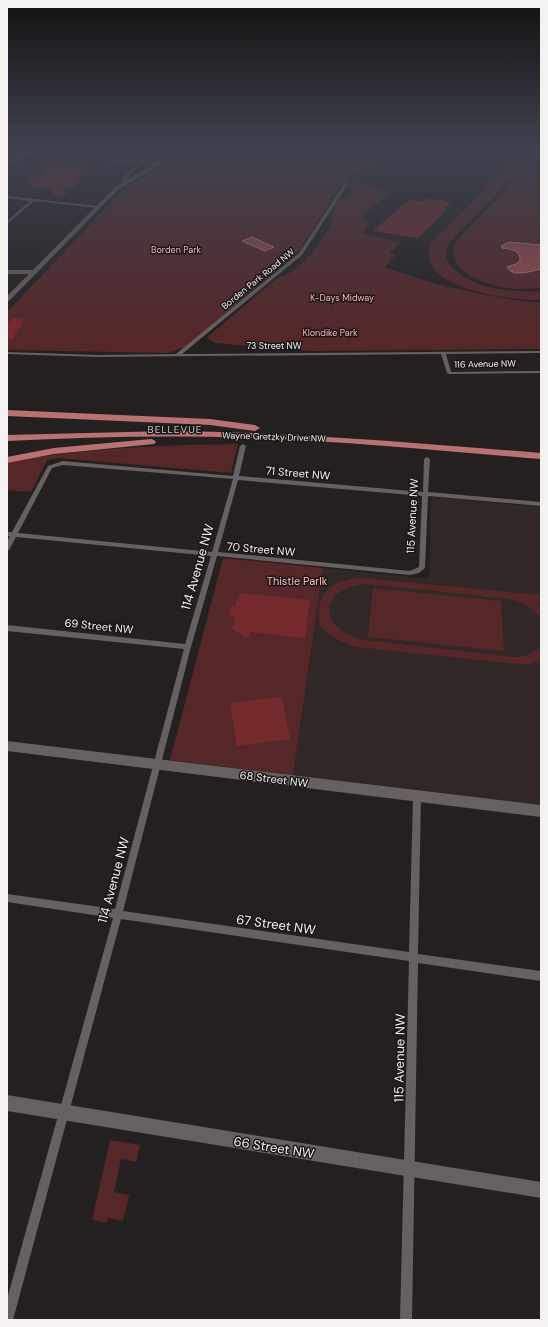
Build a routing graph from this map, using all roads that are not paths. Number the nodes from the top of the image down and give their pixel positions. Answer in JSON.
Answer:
{"nodes":[{"id":1,"x":21,"y":211,"type":"edge"},
{"id":2,"x":94,"y":211,"type":"edge"},
{"id":3,"x":329,"y":211,"type":"edge"},
{"id":4,"x":7,"y":223,"type":"edge"},
{"id":5,"x":7,"y":272,"type":"edge"},
{"id":6,"x":34,"y":272,"type":"junction"},
{"id":7,"x":7,"y":300,"type":"edge"},
{"id":8,"x":7,"y":306,"type":"edge"},
{"id":9,"x":541,"y":352,"type":"edge"},
{"id":10,"x":7,"y":353,"type":"edge"},
{"id":11,"x":443,"y":353,"type":"junction"},
{"id":12,"x":178,"y":355,"type":"junction"},
{"id":13,"x":541,"y":372,"type":"edge"},
{"id":14,"x":7,"y":412,"type":"edge"},
{"id":15,"x":7,"y":430,"type":"edge"},
{"id":16,"x":253,"y":432,"type":"junction"},
{"id":17,"x":7,"y":438,"type":"edge"},
{"id":18,"x":243,"y":446,"type":"dead end"},
{"id":19,"x":541,"y":448,"type":"edge"},
{"id":20,"x":541,"y":456,"type":"edge"},
{"id":21,"x":427,"y":459,"type":"dead end"},
{"id":22,"x":7,"y":460,"type":"edge"},
{"id":23,"x":236,"y":477,"type":"junction"},
{"id":24,"x":426,"y":494,"type":"junction"},
{"id":25,"x":541,"y":504,"type":"edge"},
{"id":26,"x":10,"y":534,"type":"edge"},
{"id":27,"x":7,"y":548,"type":"edge"},
{"id":28,"x":213,"y":554,"type":"junction"},
{"id":29,"x":417,"y":572,"type":"joint"},
{"id":30,"x":7,"y":628,"type":"edge"},
{"id":31,"x":188,"y":647,"type":"junction"},
{"id":32,"x":7,"y":746,"type":"edge"},
{"id":33,"x":157,"y":765,"type":"junction"},
{"id":34,"x":417,"y":797,"type":"junction"},
{"id":35,"x":541,"y":812,"type":"edge"},
{"id":36,"x":7,"y":898,"type":"edge"},
{"id":37,"x":118,"y":914,"type":"junction"},
{"id":38,"x":414,"y":957,"type":"junction"},
{"id":39,"x":541,"y":976,"type":"edge"},
{"id":40,"x":7,"y":1103,"type":"edge"},
{"id":41,"x":63,"y":1112,"type":"junction"},
{"id":42,"x":410,"y":1169,"type":"junction"},
{"id":43,"x":541,"y":1190,"type":"edge"},
{"id":44,"x":7,"y":1320,"type":"edge"},
{"id":45,"x":406,"y":1320,"type":"edge"}],
"edges":[{"from":1,"to":4,"type":"street"},
{"from":2,"to":6,"type":"street"},
{"from":3,"to":12,"type":"street","name":"Borden Park Road NW"},
{"from":5,"to":6,"type":"street"},
{"from":6,"to":7,"type":"street"},
{"from":6,"to":8,"type":"street"},
{"from":9,"to":11,"type":"street","name":"73 Street NW"},
{"from":10,"to":12,"type":"street","name":"73 Street NW"},
{"from":11,"to":12,"type":"street","name":"73 Street NW"},
{"from":11,"to":13,"type":"street","name":"116 Avenue NW"},
{"from":14,"to":16,"type":"main road"},
{"from":15,"to":16,"type":"main road","name":"Wayne Gretzky Drive NW"},
{"from":16,"to":17,"type":"main road","name":"Wayne Gretzky Drive NW"},
{"from":16,"to":19,"type":"main road","name":"Wayne Gretzky Drive NW"},
{"from":16,"to":20,"type":"main road","name":"Wayne Gretzky Drive NW"},
{"from":16,"to":22,"type":"main road"},
{"from":18,"to":23,"type":"street","name":"114 Avenue NW"},
{"from":21,"to":24,"type":"street","name":"115 Avenue NW"},
{"from":23,"to":24,"type":"street","name":"71 Street NW"},
{"from":23,"to":26,"type":"street","name":"71 Street NW"},
{"from":23,"to":28,"type":"street","name":"114 Avenue NW"},
{"from":24,"to":25,"type":"street","name":"71 Street NW"},
{"from":24,"to":29,"type":"street","name":"115 Avenue NW"},
{"from":26,"to":27,"type":"street"},
{"from":26,"to":28,"type":"street","name":"70 Street NW"},
{"from":28,"to":29,"type":"street","name":"70 Street NW"},
{"from":28,"to":31,"type":"street","name":"114 Avenue NW"},
{"from":30,"to":31,"type":"street","name":"69 Street NW"},
{"from":31,"to":33,"type":"street","name":"114 Avenue NW"},
{"from":32,"to":33,"type":"street","name":"68 Street NW"},
{"from":33,"to":34,"type":"street","name":"68 Street NW"},
{"from":33,"to":37,"type":"street","name":"114 Avenue NW"},
{"from":34,"to":35,"type":"street","name":"68 Street NW"},
{"from":34,"to":38,"type":"street","name":"115 Avenue NW"},
{"from":36,"to":37,"type":"street","name":"67 Street NW"},
{"from":37,"to":38,"type":"street","name":"67 Street NW"},
{"from":37,"to":41,"type":"street","name":"114 Avenue NW"},
{"from":38,"to":39,"type":"street","name":"67 Street NW"},
{"from":38,"to":42,"type":"street","name":"115 Avenue NW"},
{"from":40,"to":41,"type":"street","name":"66 Street NW"},
{"from":41,"to":42,"type":"street","name":"66 Street NW"},
{"from":41,"to":44,"type":"street","name":"114 Avenue NW"},
{"from":42,"to":43,"type":"street","name":"66 Street NW"},
{"from":42,"to":45,"type":"street","name":"115 Avenue NW"}]}
